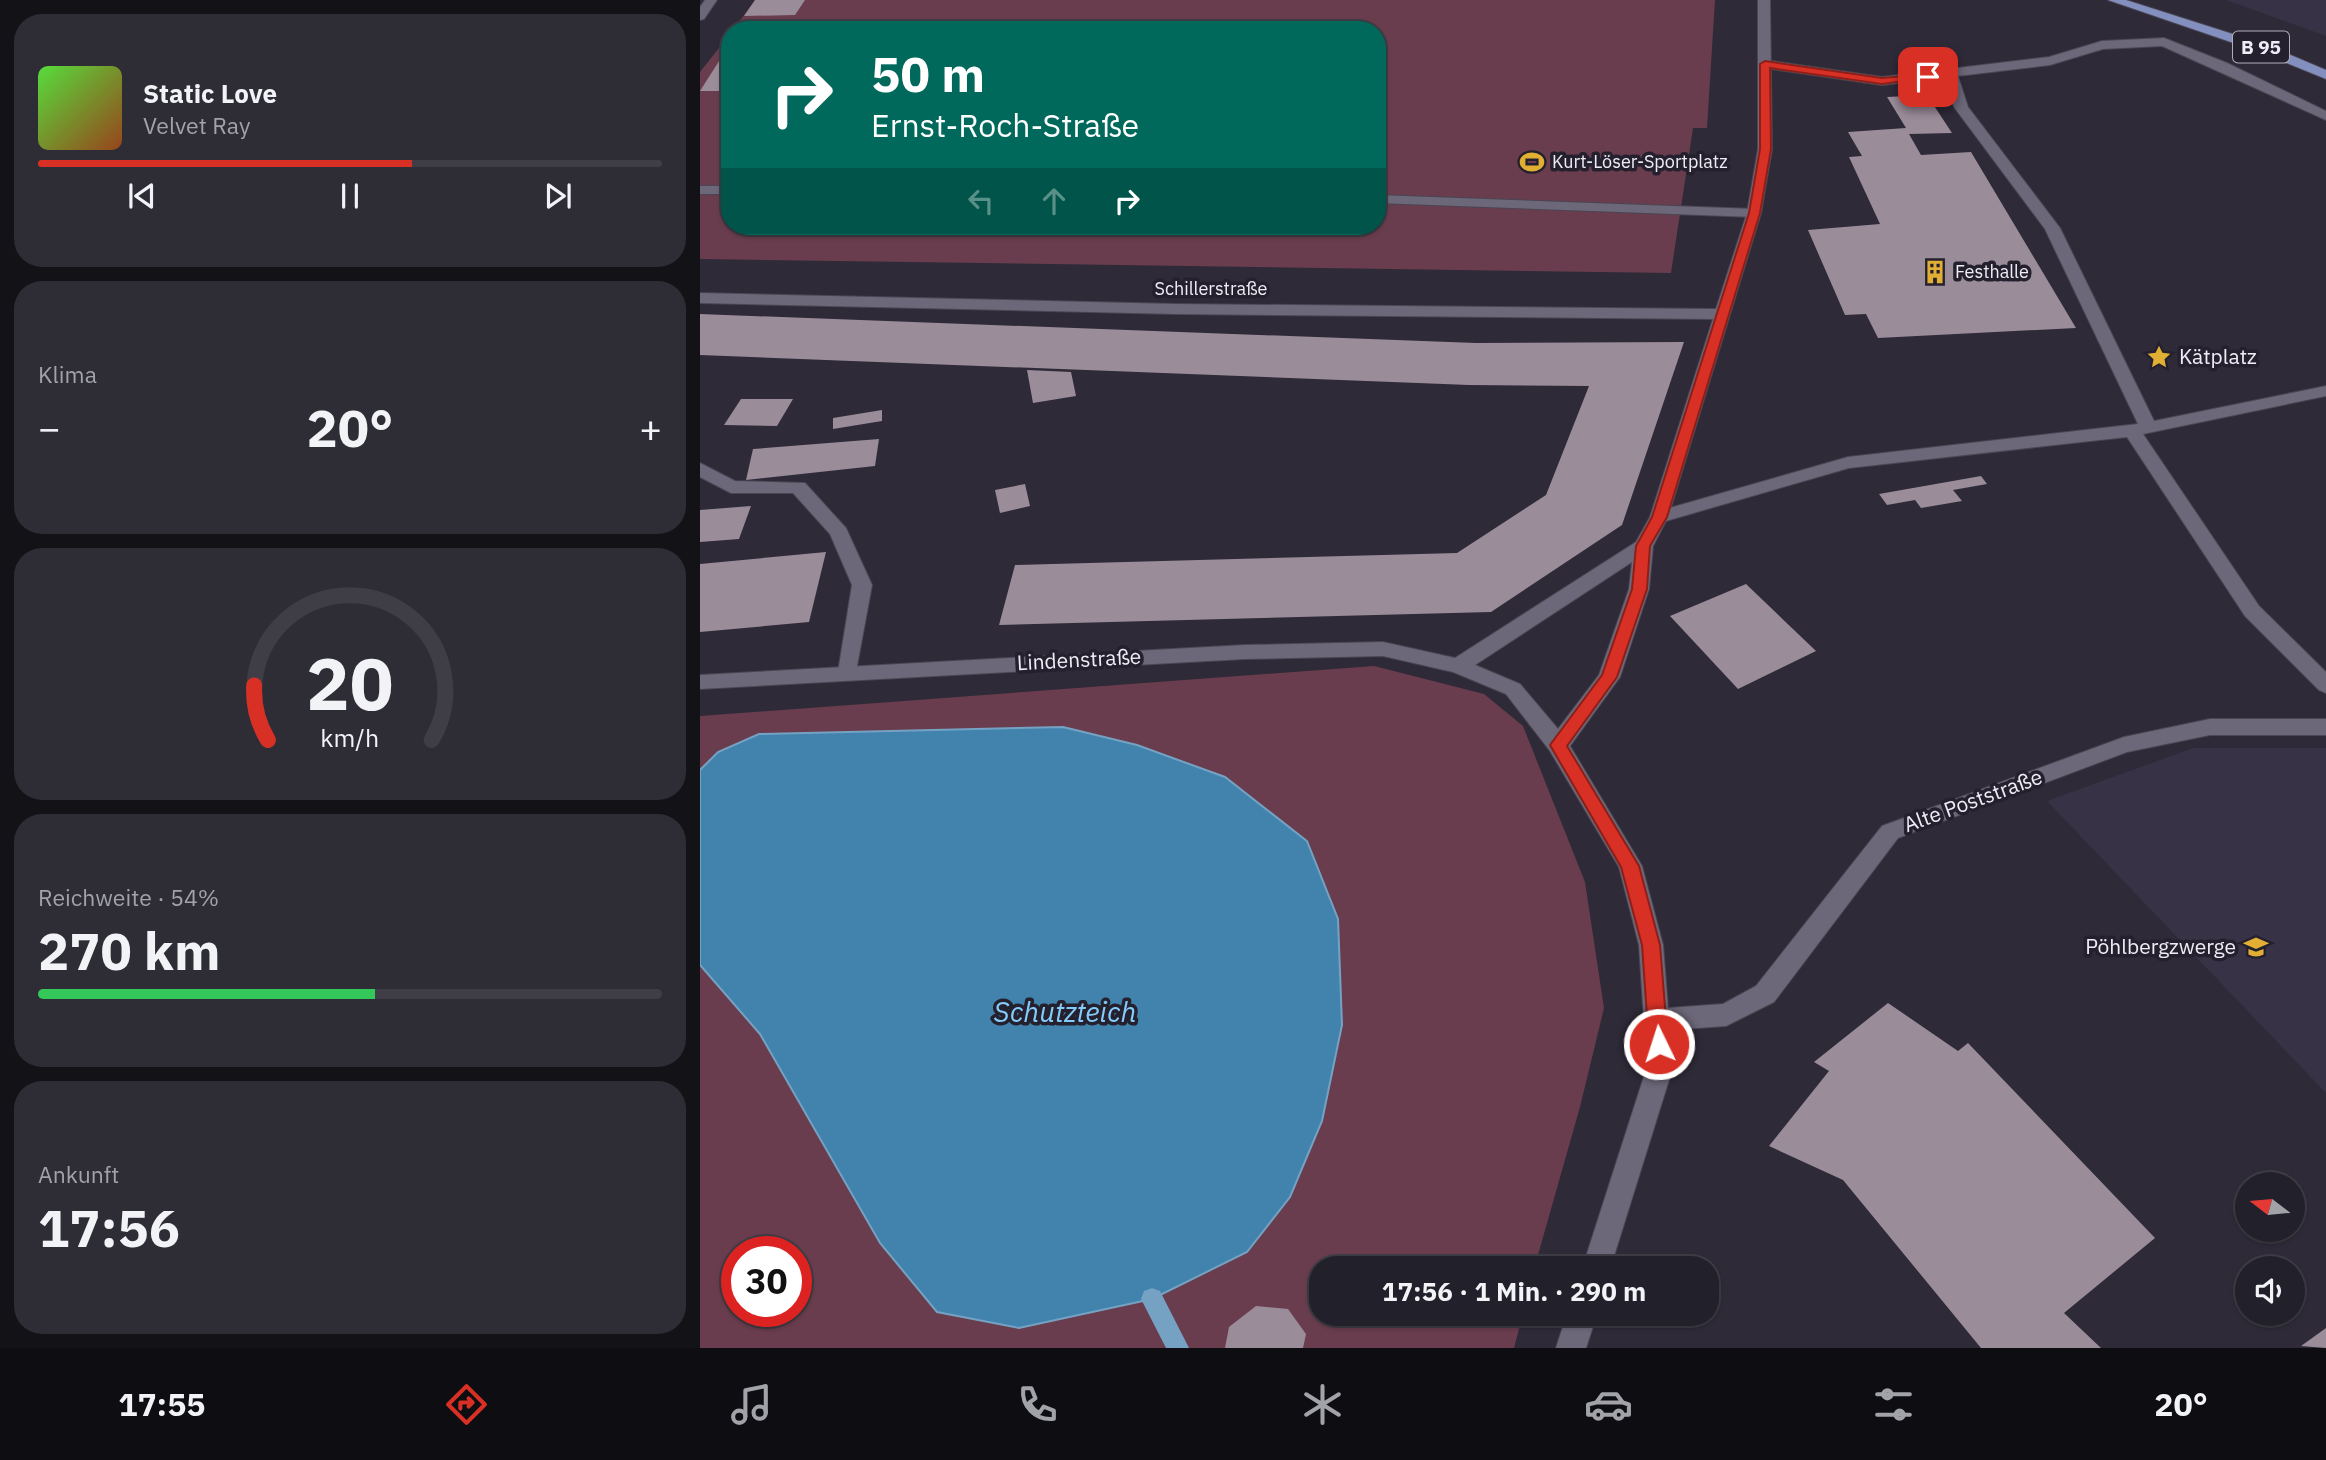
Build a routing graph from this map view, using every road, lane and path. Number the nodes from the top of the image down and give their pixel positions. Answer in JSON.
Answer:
{"nodes":[{"id":1,"x":711,"y":0,"type":"edge"},
{"id":2,"x":1764,"y":0,"type":"edge"},
{"id":3,"x":2114,"y":0,"type":"edge"},
{"id":4,"x":700,"y":16,"type":"edge"},
{"id":5,"x":1765,"y":64,"type":"junction"},
{"id":6,"x":1951,"y":75,"type":"junction"},
{"id":7,"x":2326,"y":75,"type":"edge"},
{"id":8,"x":2326,"y":116,"type":"edge"},
{"id":9,"x":700,"y":190,"type":"edge"},
{"id":10,"x":721,"y":190,"type":"edge"},
{"id":11,"x":1386,"y":199,"type":"edge"},
{"id":12,"x":1754,"y":213,"type":"junction"},
{"id":13,"x":700,"y":298,"type":"edge"},
{"id":14,"x":1721,"y":314,"type":"junction"},
{"id":15,"x":2326,"y":391,"type":"edge"},
{"id":16,"x":2140,"y":429,"type":"junction"},
{"id":17,"x":700,"y":469,"type":"edge"},
{"id":18,"x":1660,"y":517,"type":"junction"},
{"id":19,"x":1643,"y":546,"type":"junction"},
{"id":20,"x":1458,"y":666,"type":"junction"},
{"id":21,"x":848,"y":673,"type":"junction"},
{"id":22,"x":700,"y":682,"type":"edge"},
{"id":23,"x":2326,"y":685,"type":"edge"},
{"id":24,"x":2326,"y":727,"type":"edge"},
{"id":25,"x":1558,"y":745,"type":"junction"},
{"id":26,"x":1657,"y":1020,"type":"junction"},
{"id":27,"x":1600,"y":1256,"type":"edge"},
{"id":28,"x":1578,"y":1326,"type":"edge"},
{"id":29,"x":1571,"y":1348,"type":"edge"}],
"edges":[{"from":1,"to":4,"type":"street"},
{"from":2,"to":5,"type":"street"},
{"from":3,"to":7,"type":"main road","number":"B 95"},
{"from":5,"to":6,"type":"street"},
{"from":5,"to":12,"type":"street"},
{"from":6,"to":8,"type":"street"},
{"from":6,"to":16,"type":"street"},
{"from":9,"to":10,"type":"street"},
{"from":11,"to":12,"type":"street"},
{"from":12,"to":14,"type":"street"},
{"from":13,"to":14,"type":"street","name":"Schillerstraße"},
{"from":14,"to":18,"type":"street"},
{"from":15,"to":16,"type":"street"},
{"from":16,"to":18,"type":"street"},
{"from":16,"to":23,"type":"street"},
{"from":17,"to":21,"type":"street"},
{"from":18,"to":19,"type":"street"},
{"from":19,"to":20,"type":"street"},
{"from":19,"to":25,"type":"street"},
{"from":20,"to":21,"type":"street","name":"Lindenstraße"},
{"from":20,"to":25,"type":"street","name":"Lindenstraße"},
{"from":21,"to":22,"type":"street","name":"Lindenstraße"},
{"from":24,"to":26,"type":"street","name":"Alte Poststraße"},
{"from":25,"to":26,"type":"street"},
{"from":26,"to":27,"type":"street"},
{"from":28,"to":29,"type":"street"}]}
